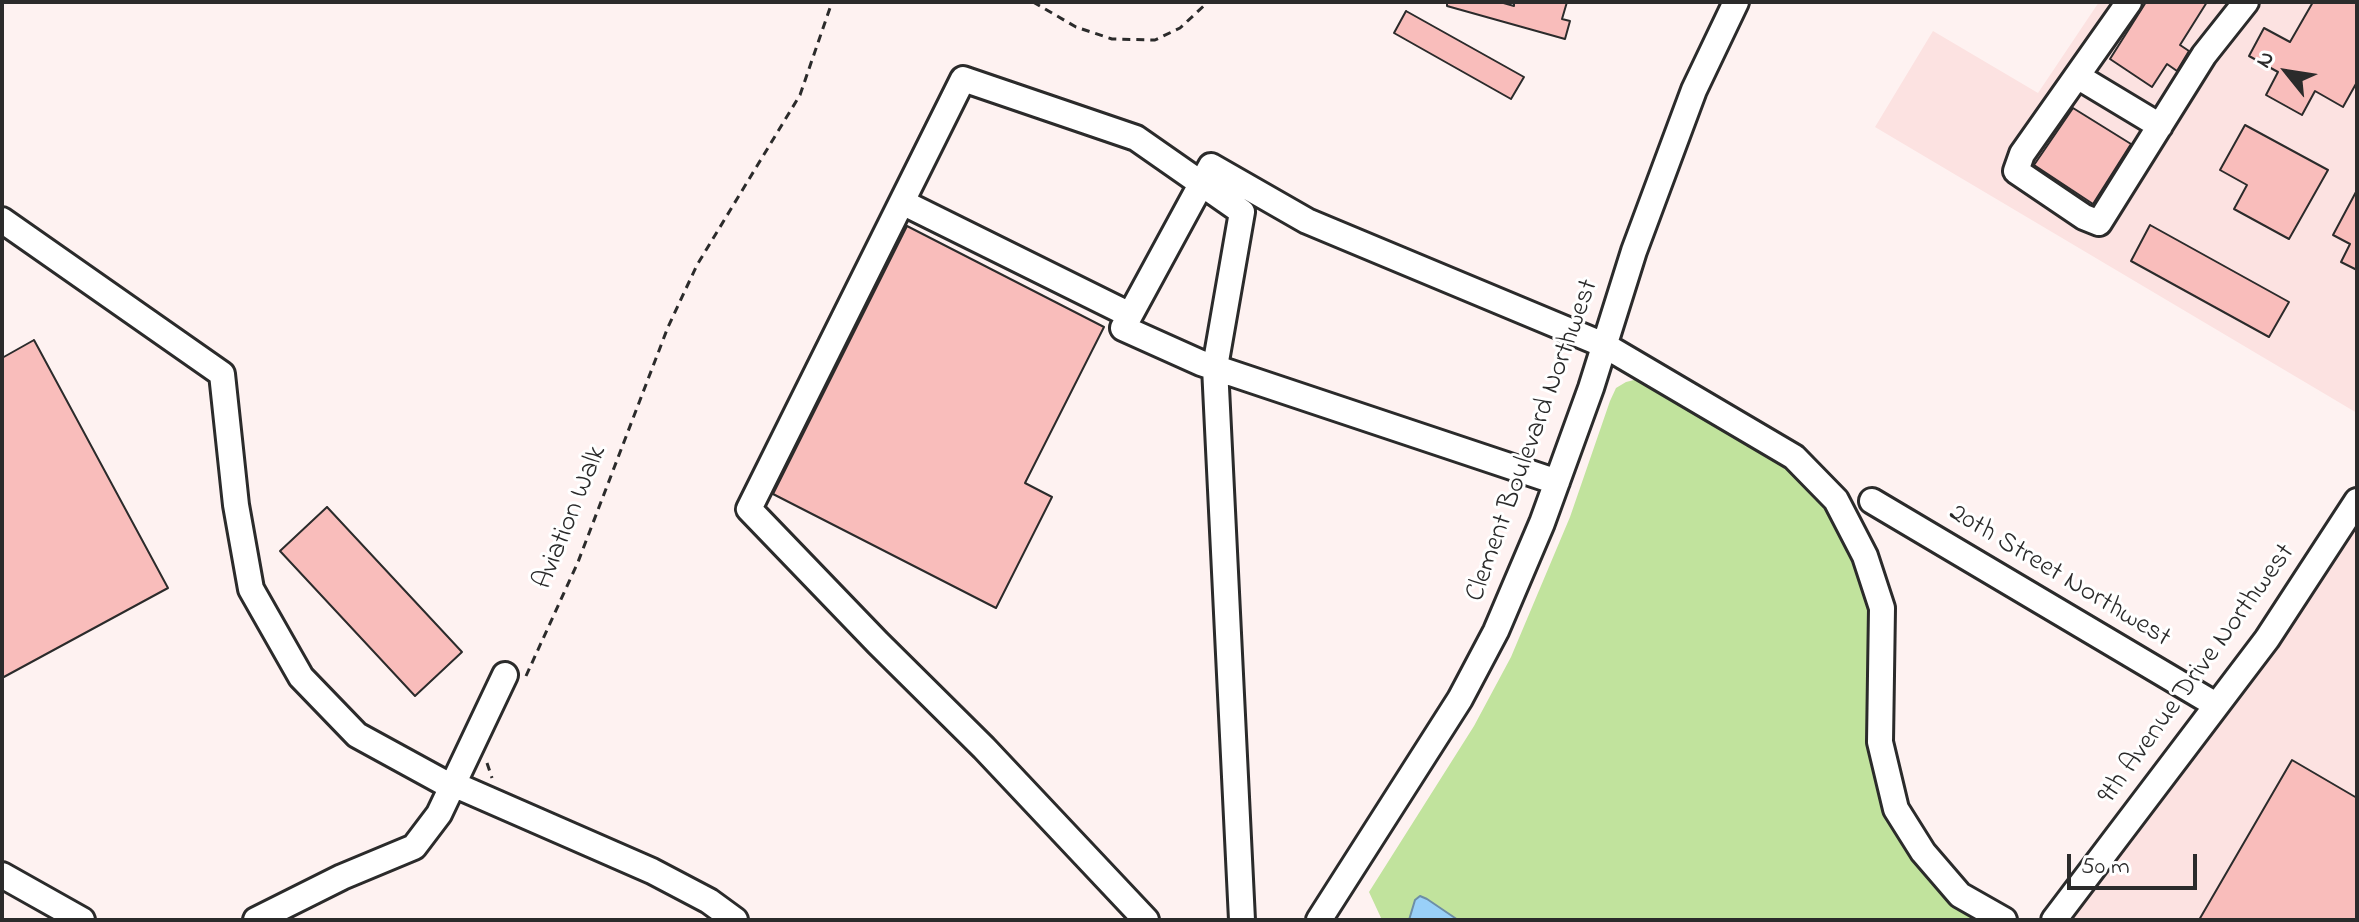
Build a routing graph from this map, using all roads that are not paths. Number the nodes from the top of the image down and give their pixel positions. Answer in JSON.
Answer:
{"nodes":[{"id":1,"x":1736,"y":2,"type":"edge"},
{"id":2,"x":2129,"y":2,"type":"edge"},
{"id":3,"x":2246,"y":2,"type":"edge"},
{"id":4,"x":2077,"y":76,"type":"junction"},
{"id":5,"x":2160,"y":126,"type":"junction"},
{"id":6,"x":1201,"y":184,"type":"junction"},
{"id":7,"x":902,"y":202,"type":"junction"},
{"id":8,"x":2,"y":220,"type":"edge"},
{"id":9,"x":1130,"y":315,"type":"junction"},
{"id":10,"x":1604,"y":345,"type":"junction"},
{"id":11,"x":1215,"y":367,"type":"junction"},
{"id":12,"x":1557,"y":482,"type":"junction"},
{"id":13,"x":1872,"y":501,"type":"dead end"},
{"id":14,"x":2357,"y":501,"type":"edge"},
{"id":15,"x":515,"y":675,"type":"road end"},
{"id":16,"x":2216,"y":705,"type":"junction"},
{"id":17,"x":453,"y":786,"type":"junction"},
{"id":18,"x":2,"y":875,"type":"edge"},
{"id":19,"x":82,"y":920,"type":"edge"},
{"id":20,"x":256,"y":920,"type":"edge"},
{"id":21,"x":735,"y":920,"type":"edge"},
{"id":22,"x":1146,"y":920,"type":"edge"},
{"id":23,"x":1242,"y":920,"type":"edge"},
{"id":24,"x":1319,"y":920,"type":"edge"},
{"id":25,"x":2004,"y":920,"type":"edge"},
{"id":26,"x":2054,"y":920,"type":"edge"}],
"edges":[{"from":1,"to":10,"type":"street","name":"Clement Boulevard Northwest"},
{"from":2,"to":4,"type":"street"},
{"from":3,"to":5,"type":"street"},
{"from":4,"to":5,"type":"street"},
{"from":4,"to":5,"type":"street"},
{"from":6,"to":7,"type":"street"},
{"from":6,"to":9,"type":"street"},
{"from":6,"to":10,"type":"street"},
{"from":6,"to":11,"type":"street"},
{"from":7,"to":9,"type":"street"},
{"from":7,"to":22,"type":"street"},
{"from":8,"to":17,"type":"street"},
{"from":9,"to":11,"type":"street"},
{"from":10,"to":12,"type":"street","name":"Clement Boulevard Northwest"},
{"from":10,"to":25,"type":"street"},
{"from":11,"to":12,"type":"street"},
{"from":11,"to":23,"type":"street"},
{"from":12,"to":24,"type":"street","name":"Clement Boulevard Northwest"},
{"from":13,"to":16,"type":"street","name":"20th Street Northwest"},
{"from":14,"to":16,"type":"street","name":"9th Avenue Drive Northwest"},
{"from":15,"to":17,"type":"street"},
{"from":16,"to":26,"type":"street","name":"9th Avenue Drive Northwest"},
{"from":17,"to":20,"type":"street"},
{"from":17,"to":21,"type":"street"},
{"from":18,"to":19,"type":"street"}]}
